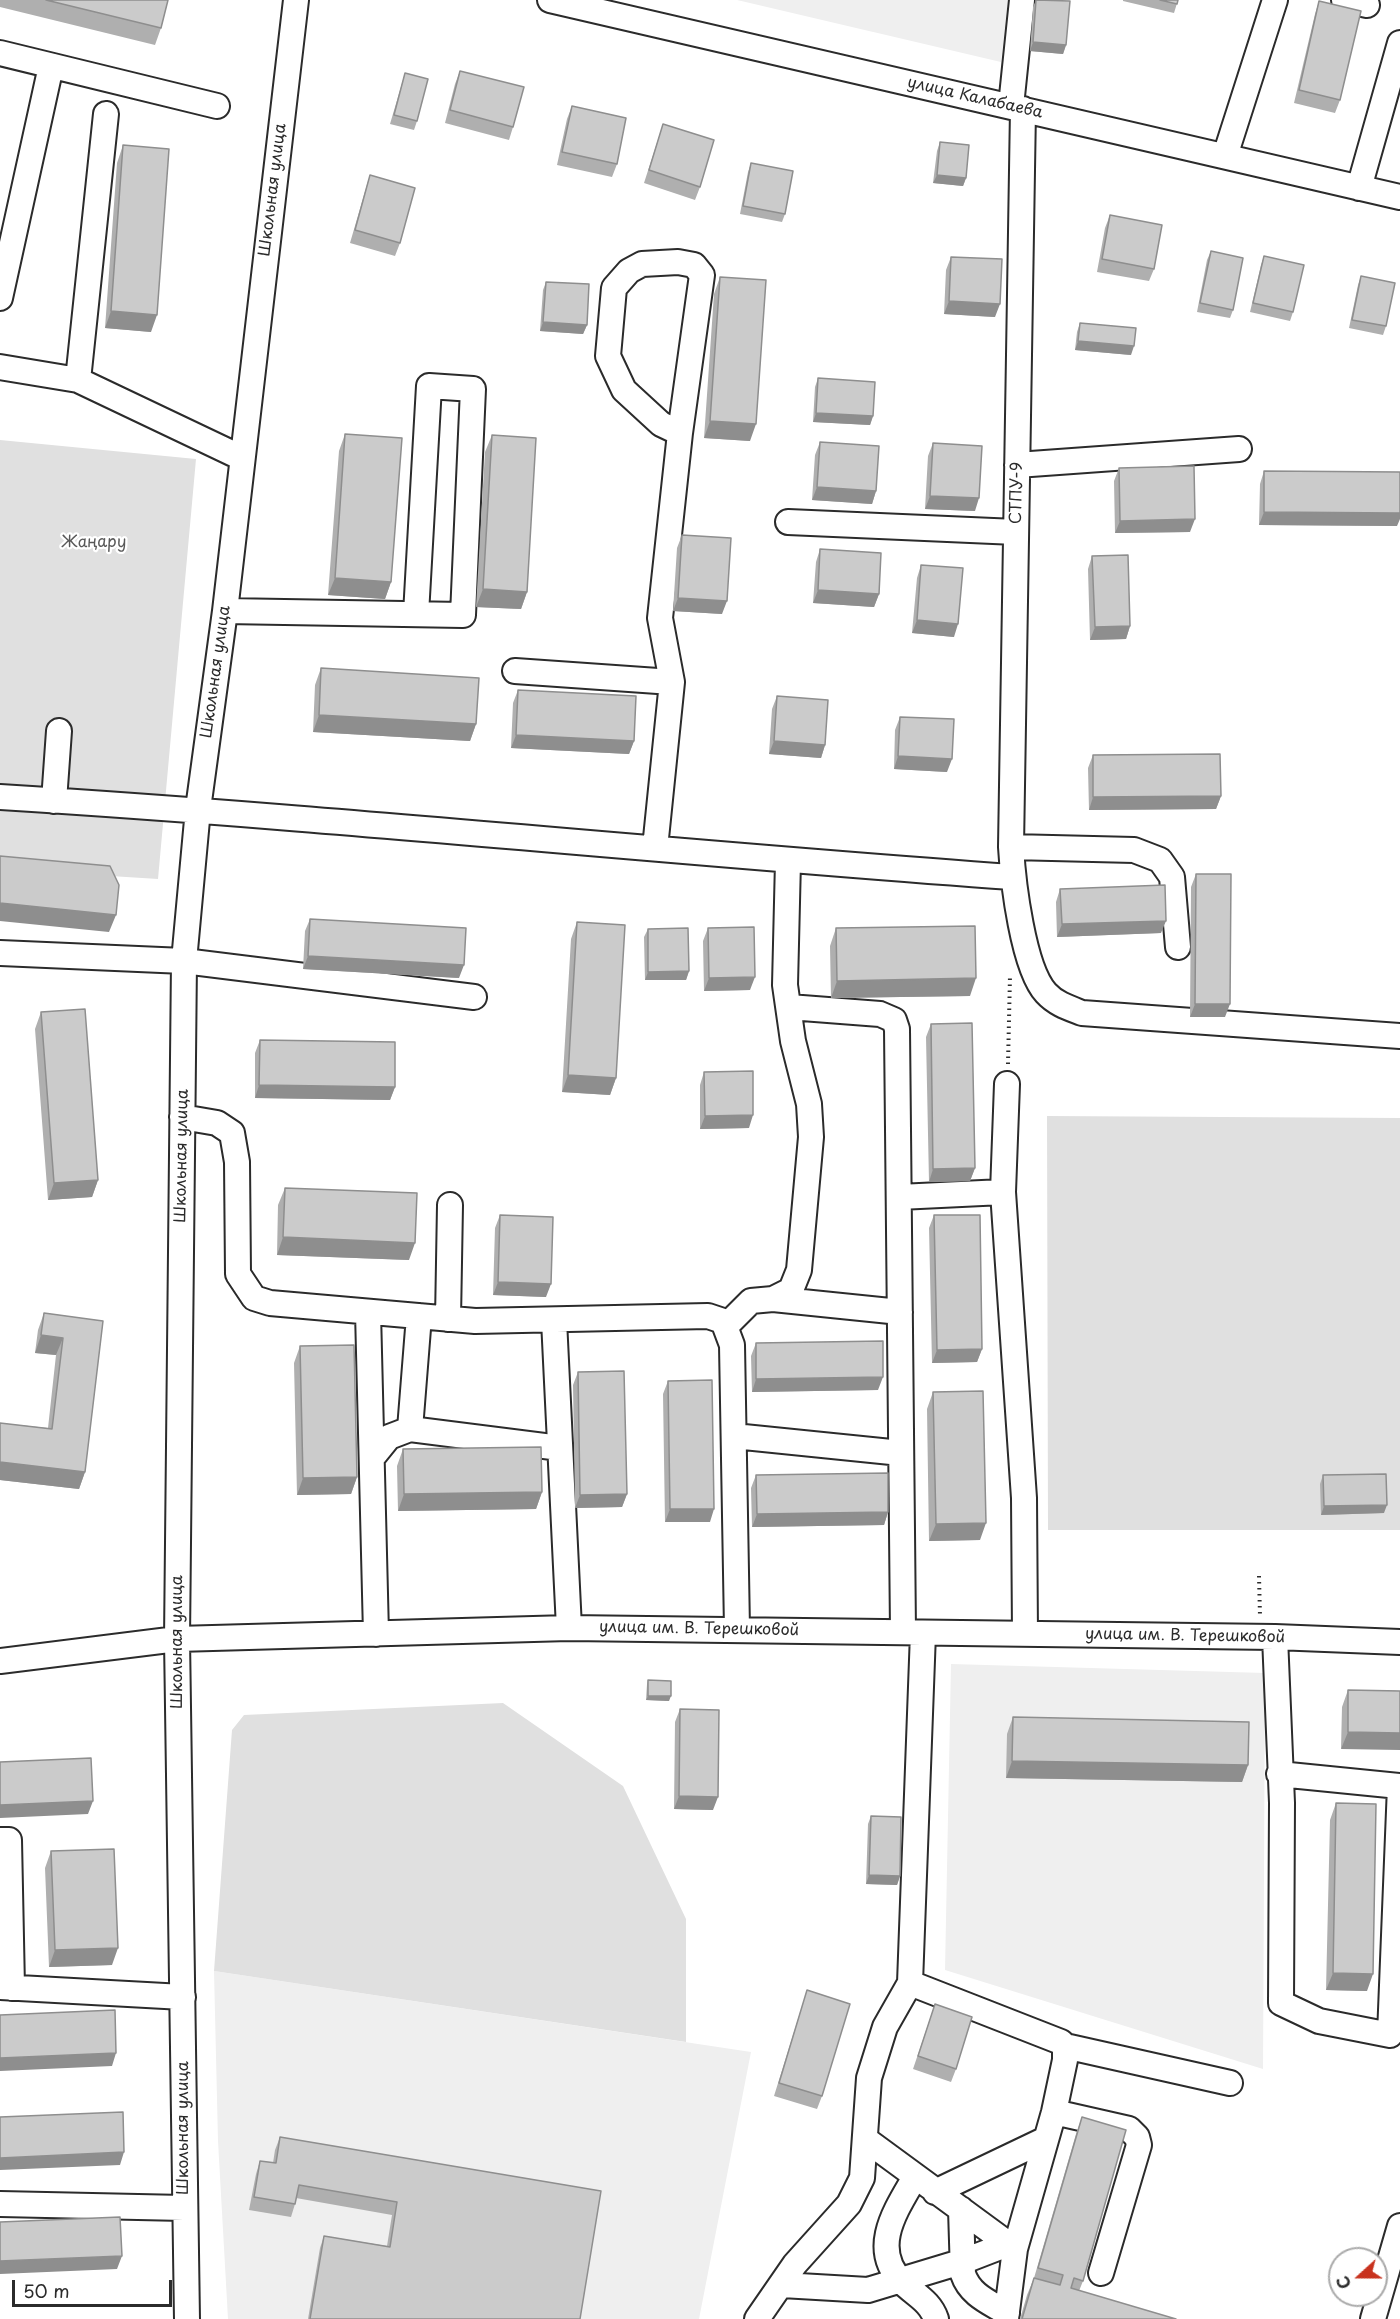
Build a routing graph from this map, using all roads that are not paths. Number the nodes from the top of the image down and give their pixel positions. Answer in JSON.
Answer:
{"nodes":[{"id":1,"x":296,"y":0,"type":"edge"},
{"id":2,"x":550,"y":0,"type":"edge"},
{"id":3,"x":1022,"y":0,"type":"edge"},
{"id":4,"x":1275,"y":0,"type":"edge"},
{"id":5,"x":1344,"y":0,"type":"edge"},
{"id":6,"x":1367,"y":5,"type":"dead end"},
{"id":7,"x":1400,"y":43,"type":"edge"},
{"id":8,"x":0,"y":53,"type":"edge"},
{"id":9,"x":51,"y":66,"type":"junction"},
{"id":10,"x":217,"y":106,"type":"dead end"},
{"id":11,"x":1017,"y":108,"type":"junction"},
{"id":12,"x":106,"y":114,"type":"dead end"},
{"id":13,"x":1225,"y":156,"type":"junction"},
{"id":14,"x":1359,"y":188,"type":"junction"},
{"id":15,"x":1400,"y":197,"type":"edge"},
{"id":16,"x":0,"y":298,"type":"edge"},
{"id":17,"x":0,"y":367,"type":"edge"},
{"id":18,"x":78,"y":380,"type":"junction"},
{"id":19,"x":680,"y":433,"type":"junction"},
{"id":20,"x":1239,"y":449,"type":"dead end"},
{"id":21,"x":242,"y":458,"type":"junction"},
{"id":22,"x":1017,"y":465,"type":"junction"},
{"id":23,"x":788,"y":522,"type":"dead end"},
{"id":24,"x":1016,"y":532,"type":"junction"},
{"id":25,"x":225,"y":611,"type":"junction"},
{"id":26,"x":416,"y":614,"type":"junction"},
{"id":27,"x":515,"y":671,"type":"dead end"},
{"id":28,"x":672,"y":682,"type":"junction"},
{"id":29,"x":59,"y":731,"type":"dead end"},
{"id":30,"x":0,"y":797,"type":"edge"},
{"id":31,"x":54,"y":801,"type":"junction"},
{"id":32,"x":198,"y":809,"type":"junction"},
{"id":33,"x":1011,"y":847,"type":"junction"},
{"id":34,"x":655,"y":848,"type":"junction"},
{"id":35,"x":788,"y":861,"type":"junction"},
{"id":36,"x":1012,"y":877,"type":"junction"},
{"id":37,"x":1178,"y":947,"type":"dead end"},
{"id":38,"x":0,"y":952,"type":"edge"},
{"id":39,"x":184,"y":961,"type":"junction"},
{"id":40,"x":474,"y":997,"type":"dead end"},
{"id":41,"x":789,"y":1007,"type":"junction"},
{"id":42,"x":1400,"y":1036,"type":"edge"},
{"id":43,"x":1007,"y":1084,"type":"road end"},
{"id":44,"x":182,"y":1117,"type":"junction"},
{"id":45,"x":1003,"y":1192,"type":"junction"},
{"id":46,"x":899,"y":1197,"type":"junction"},
{"id":47,"x":450,"y":1205,"type":"dead end"},
{"id":48,"x":773,"y":1299,"type":"junction"},
{"id":49,"x":368,"y":1312,"type":"junction"},
{"id":50,"x":900,"y":1312,"type":"junction"},
{"id":51,"x":419,"y":1316,"type":"junction"},
{"id":52,"x":448,"y":1319,"type":"junction"},
{"id":53,"x":554,"y":1320,"type":"junction"},
{"id":54,"x":726,"y":1326,"type":"junction"},
{"id":55,"x":410,"y":1430,"type":"junction"},
{"id":56,"x":734,"y":1436,"type":"junction"},
{"id":57,"x":560,"y":1448,"type":"junction"},
{"id":58,"x":902,"y":1453,"type":"junction"},
{"id":59,"x":372,"y":1458,"type":"junction"},
{"id":60,"x":569,"y":1628,"type":"junction"},
{"id":61,"x":737,"y":1629,"type":"junction"},
{"id":62,"x":913,"y":1633,"type":"junction"},
{"id":63,"x":376,"y":1634,"type":"junction"},
{"id":64,"x":1025,"y":1634,"type":"junction"},
{"id":65,"x":1267,"y":1637,"type":"junction"},
{"id":66,"x":177,"y":1639,"type":"junction"},
{"id":67,"x":1400,"y":1642,"type":"edge"},
{"id":68,"x":0,"y":1661,"type":"edge"},
{"id":69,"x":1279,"y":1774,"type":"junction"},
{"id":70,"x":1399,"y":1786,"type":"edge"},
{"id":71,"x":0,"y":1840,"type":"edge"},
{"id":72,"x":910,"y":1983,"type":"junction"},
{"id":73,"x":6,"y":1988,"type":"edge"},
{"id":74,"x":183,"y":1997,"type":"junction"},
{"id":75,"x":1395,"y":2030,"type":"edge"},
{"id":76,"x":1065,"y":2046,"type":"junction"},
{"id":77,"x":1230,"y":2082,"type":"dead end"},
{"id":78,"x":1054,"y":2112,"type":"junction"},
{"id":79,"x":865,"y":2139,"type":"junction"},
{"id":80,"x":1046,"y":2139,"type":"junction"},
{"id":81,"x":915,"y":2177,"type":"junction"},
{"id":82,"x":934,"y":2192,"type":"junction"},
{"id":83,"x":0,"y":2204,"type":"edge"},
{"id":84,"x":184,"y":2208,"type":"junction"},
{"id":85,"x":962,"y":2209,"type":"junction"},
{"id":86,"x":1400,"y":2226,"type":"edge"},
{"id":87,"x":1011,"y":2247,"type":"junction"},
{"id":88,"x":964,"y":2261,"type":"junction"},
{"id":89,"x":1101,"y":2273,"type":"dead end"},
{"id":90,"x":901,"y":2281,"type":"junction"},
{"id":91,"x":782,"y":2285,"type":"junction"},
{"id":92,"x":1006,"y":2316,"type":"edge"},
{"id":93,"x":187,"y":2319,"type":"edge"},
{"id":94,"x":757,"y":2319,"type":"edge"},
{"id":95,"x":936,"y":2319,"type":"edge"},
{"id":96,"x":1373,"y":2319,"type":"edge"}],
"edges":[{"from":1,"to":21,"type":"street","name":"Школьная улица"},
{"from":2,"to":11,"type":"street","name":"улица Калабаева"},
{"from":3,"to":11,"type":"street","name":"СТПУ-9"},
{"from":4,"to":13,"type":"street"},
{"from":5,"to":6,"type":"street"},
{"from":7,"to":14,"type":"street"},
{"from":8,"to":9,"type":"street"},
{"from":9,"to":10,"type":"street"},
{"from":9,"to":16,"type":"street"},
{"from":11,"to":13,"type":"street","name":"улица Калабаева"},
{"from":11,"to":22,"type":"street","name":"СТПУ-9"},
{"from":12,"to":18,"type":"street"},
{"from":13,"to":14,"type":"street","name":"улица Калабаева"},
{"from":14,"to":15,"type":"street","name":"улица Калабаева"},
{"from":17,"to":18,"type":"street"},
{"from":18,"to":21,"type":"street"},
{"from":19,"to":19,"type":"street"},
{"from":19,"to":28,"type":"street"},
{"from":20,"to":22,"type":"street"},
{"from":21,"to":25,"type":"street","name":"Школьная улица"},
{"from":22,"to":24,"type":"street","name":"СТПУ-9"},
{"from":23,"to":24,"type":"street"},
{"from":24,"to":33,"type":"street","name":"СТПУ-9"},
{"from":25,"to":26,"type":"street"},
{"from":25,"to":32,"type":"street","name":"Школьная улица"},
{"from":26,"to":26,"type":"street"},
{"from":27,"to":28,"type":"street"},
{"from":28,"to":34,"type":"street"},
{"from":29,"to":31,"type":"street"},
{"from":30,"to":31,"type":"street"},
{"from":31,"to":32,"type":"street"},
{"from":32,"to":34,"type":"street"},
{"from":32,"to":39,"type":"street","name":"Школьная улица"},
{"from":33,"to":36,"type":"street","name":"СТПУ-9"},
{"from":33,"to":37,"type":"street"},
{"from":34,"to":35,"type":"street"},
{"from":35,"to":36,"type":"street"},
{"from":35,"to":41,"type":"street"},
{"from":36,"to":42,"type":"street","name":"СТПУ-9"},
{"from":38,"to":39,"type":"street"},
{"from":39,"to":40,"type":"street"},
{"from":39,"to":44,"type":"street","name":"Школьная улица"},
{"from":41,"to":46,"type":"street"},
{"from":41,"to":48,"type":"street"},
{"from":43,"to":45,"type":"street"},
{"from":44,"to":49,"type":"street"},
{"from":44,"to":66,"type":"street","name":"Школьная улица"},
{"from":45,"to":46,"type":"street"},
{"from":45,"to":64,"type":"street"},
{"from":46,"to":50,"type":"street"},
{"from":47,"to":52,"type":"street"},
{"from":48,"to":50,"type":"street"},
{"from":48,"to":54,"type":"street"},
{"from":49,"to":51,"type":"street"},
{"from":49,"to":59,"type":"street"},
{"from":50,"to":58,"type":"street"},
{"from":51,"to":52,"type":"street"},
{"from":51,"to":55,"type":"street"},
{"from":52,"to":53,"type":"street"},
{"from":53,"to":54,"type":"street"},
{"from":53,"to":57,"type":"street"},
{"from":54,"to":56,"type":"street"},
{"from":55,"to":57,"type":"street"},
{"from":55,"to":59,"type":"street"},
{"from":56,"to":58,"type":"street"},
{"from":56,"to":61,"type":"street"},
{"from":57,"to":60,"type":"street"},
{"from":58,"to":62,"type":"street"},
{"from":59,"to":63,"type":"street"},
{"from":60,"to":61,"type":"street","name":"улица им. В. Терешковой"},
{"from":60,"to":63,"type":"street","name":"улица им. В. Терешковой"},
{"from":61,"to":62,"type":"street","name":"улица им. В. Терешковой"},
{"from":62,"to":64,"type":"street","name":"улица им. В. Терешковой"},
{"from":62,"to":72,"type":"street"},
{"from":63,"to":66,"type":"street","name":"улица им. В. Терешковой"},
{"from":64,"to":65,"type":"street","name":"улица им. В. Терешковой"},
{"from":65,"to":67,"type":"street","name":"улица им. В. Терешковой"},
{"from":65,"to":69,"type":"street"},
{"from":66,"to":68,"type":"street","name":"улица им. В. Терешковой"},
{"from":66,"to":74,"type":"street","name":"Школьная улица"},
{"from":69,"to":70,"type":"street"},
{"from":69,"to":75,"type":"street"},
{"from":70,"to":75,"type":"street"},
{"from":71,"to":73,"type":"street"},
{"from":72,"to":76,"type":"street"},
{"from":72,"to":79,"type":"street"},
{"from":73,"to":74,"type":"street"},
{"from":74,"to":84,"type":"street","name":"Школьная улица"},
{"from":76,"to":77,"type":"street"},
{"from":76,"to":78,"type":"street"},
{"from":78,"to":80,"type":"street"},
{"from":78,"to":89,"type":"street"},
{"from":79,"to":81,"type":"street"},
{"from":79,"to":91,"type":"street"},
{"from":80,"to":82,"type":"street"},
{"from":80,"to":87,"type":"street"},
{"from":81,"to":82,"type":"street"},
{"from":81,"to":90,"type":"street"},
{"from":82,"to":85,"type":"street"},
{"from":83,"to":84,"type":"street"},
{"from":84,"to":93,"type":"street","name":"Школьная улица"},
{"from":85,"to":87,"type":"street"},
{"from":85,"to":88,"type":"street"},
{"from":86,"to":96,"type":"street"},
{"from":87,"to":88,"type":"street"},
{"from":87,"to":92,"type":"street"},
{"from":88,"to":90,"type":"street"},
{"from":88,"to":92,"type":"street"},
{"from":90,"to":91,"type":"street"},
{"from":90,"to":95,"type":"street"},
{"from":91,"to":94,"type":"street"}]}
